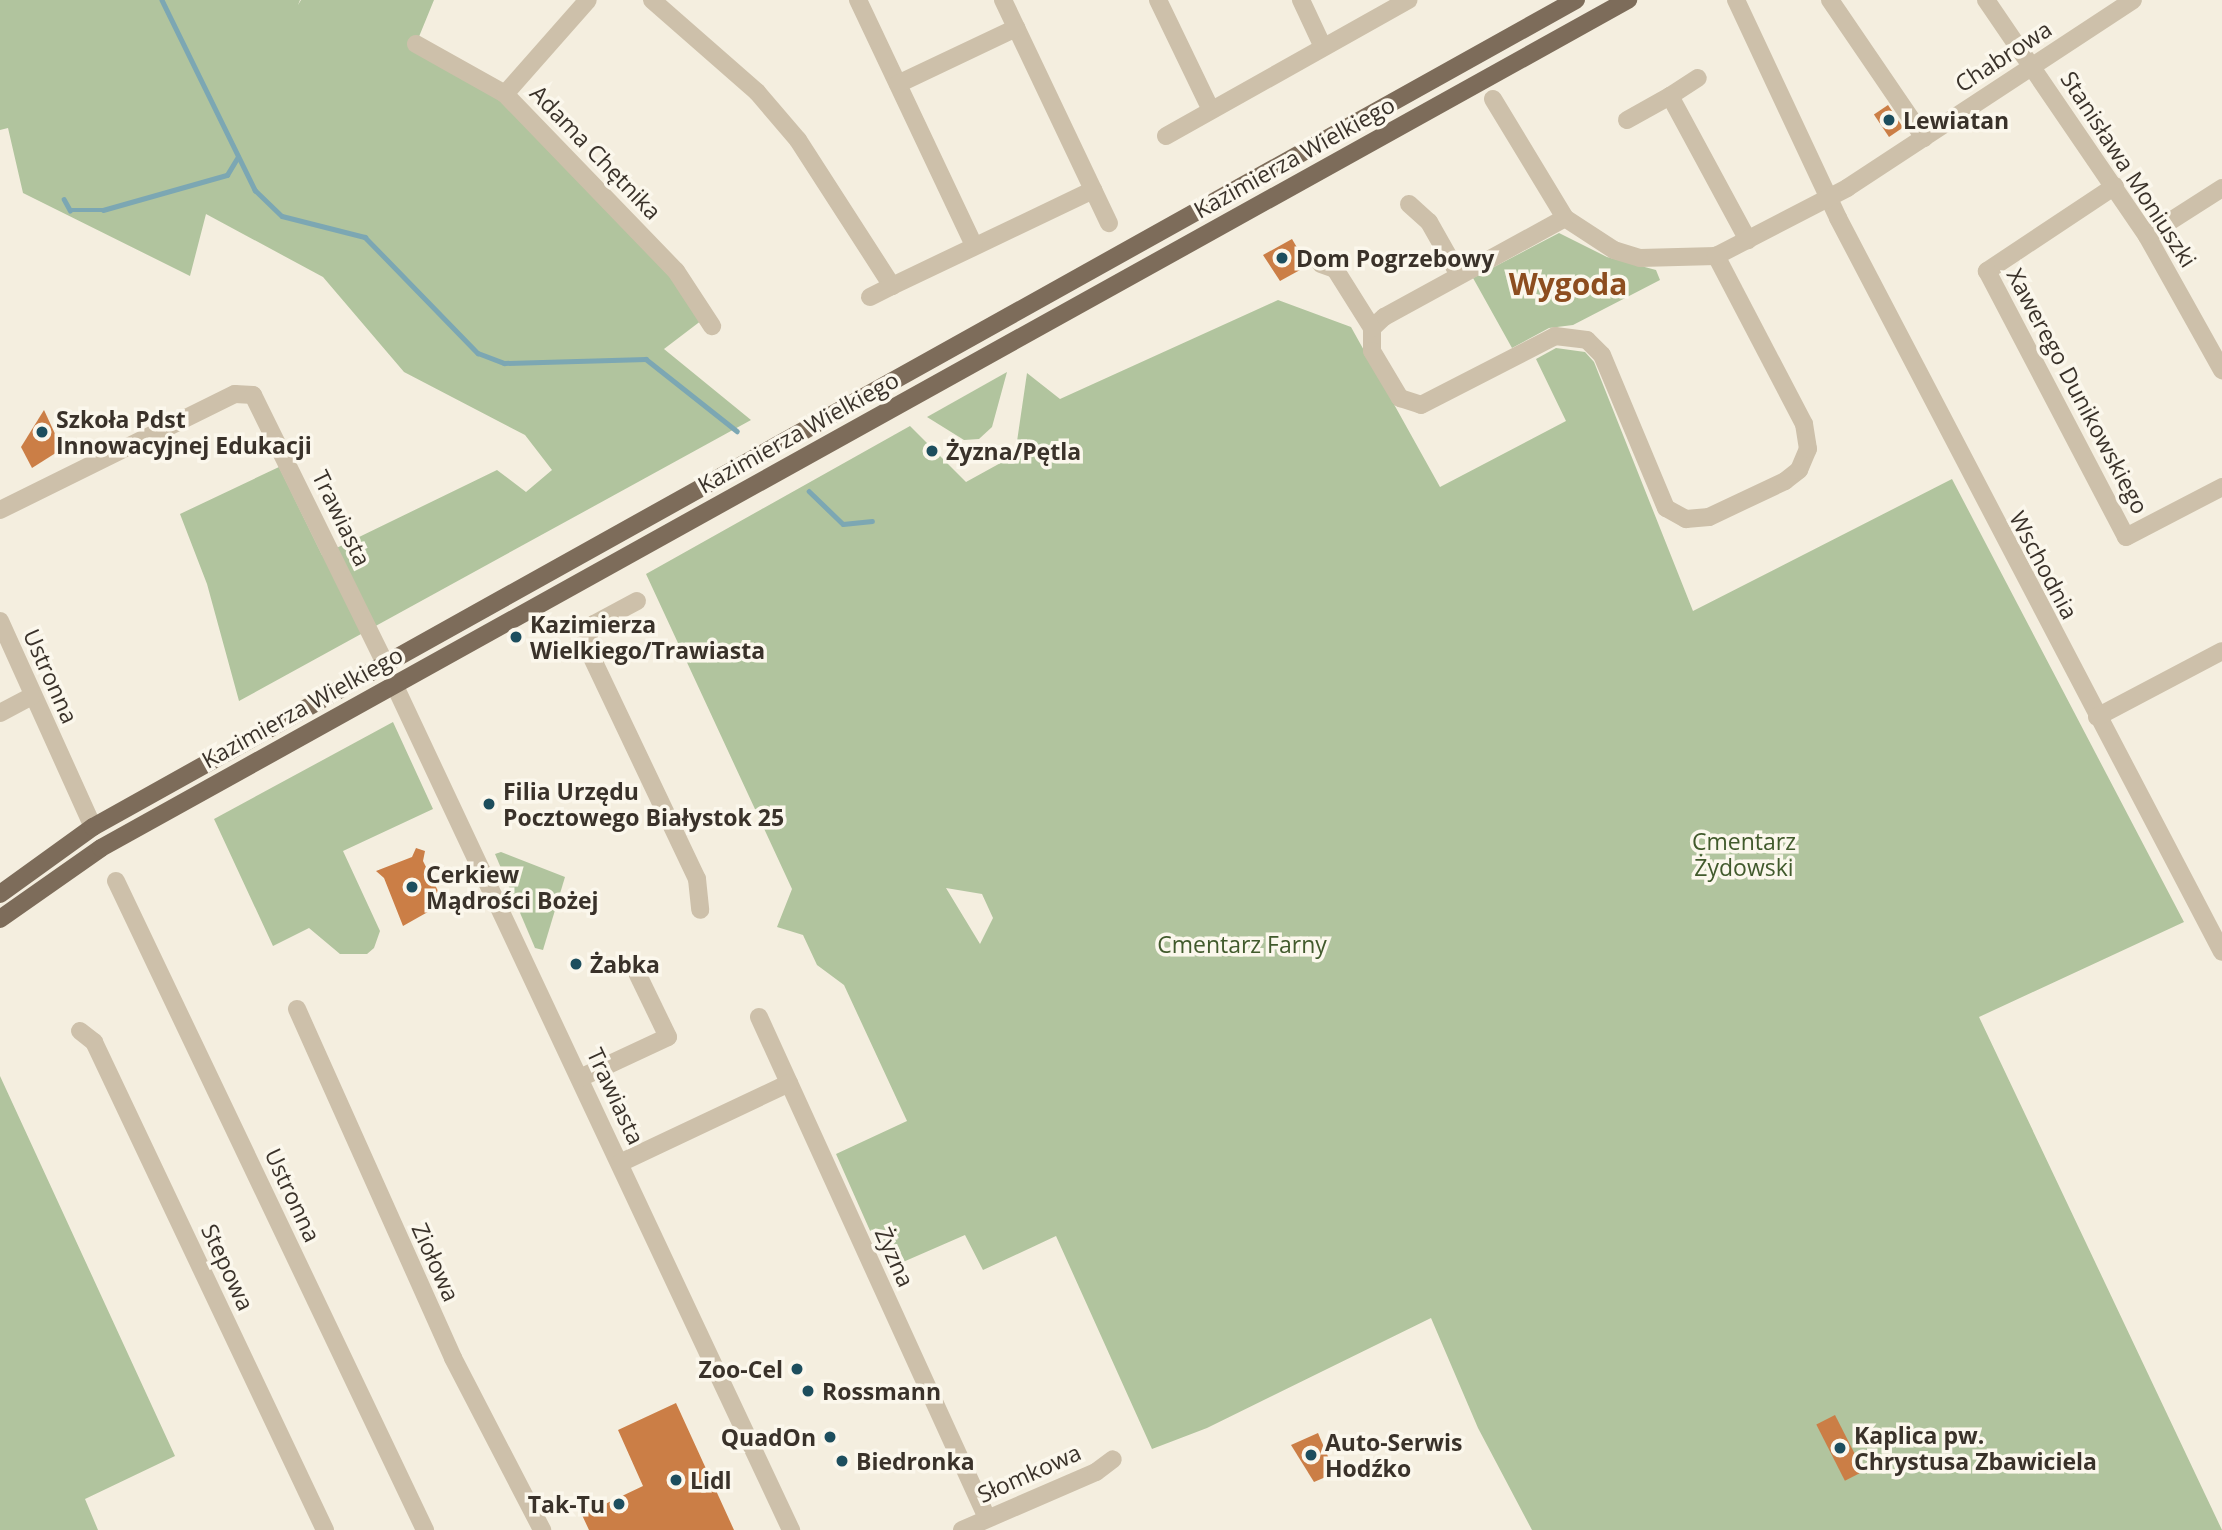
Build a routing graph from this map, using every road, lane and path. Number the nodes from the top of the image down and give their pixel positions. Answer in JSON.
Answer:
{"nodes":[{"id":1,"x":588,"y":0,"type":"edge"},
{"id":2,"x":652,"y":0,"type":"edge"},
{"id":3,"x":858,"y":0,"type":"edge"},
{"id":4,"x":1003,"y":0,"type":"edge"},
{"id":5,"x":1158,"y":0,"type":"edge"},
{"id":6,"x":1301,"y":0,"type":"edge"},
{"id":7,"x":1408,"y":0,"type":"edge"},
{"id":8,"x":1576,"y":0,"type":"edge"},
{"id":9,"x":1628,"y":0,"type":"edge"},
{"id":10,"x":1735,"y":0,"type":"edge"},
{"id":11,"x":1830,"y":0,"type":"edge"},
{"id":12,"x":1986,"y":0,"type":"edge"},
{"id":13,"x":2133,"y":0,"type":"edge"},
{"id":14,"x":1554,"y":12,"type":"junction"},
{"id":15,"x":1016,"y":28,"type":"junction"},
{"id":16,"x":1565,"y":35,"type":"junction"},
{"id":17,"x":416,"y":44,"type":"dead end"},
{"id":18,"x":1324,"y":47,"type":"junction"},
{"id":19,"x":2032,"y":67,"type":"junction"},
{"id":20,"x":1698,"y":78,"type":"dead end"},
{"id":21,"x":898,"y":84,"type":"junction"},
{"id":22,"x":505,"y":94,"type":"junction"},
{"id":23,"x":1670,"y":96,"type":"junction"},
{"id":24,"x":1493,"y":99,"type":"dead end"},
{"id":25,"x":1211,"y":110,"type":"junction"},
{"id":26,"x":1627,"y":120,"type":"dead end"},
{"id":27,"x":1166,"y":136,"type":"dead end"},
{"id":28,"x":1924,"y":138,"type":"junction"},
{"id":29,"x":2115,"y":186,"type":"junction"},
{"id":30,"x":2222,"y":188,"type":"edge"},
{"id":31,"x":1093,"y":190,"type":"junction"},
{"id":32,"x":1828,"y":198,"type":"junction"},
{"id":33,"x":1409,"y":204,"type":"dead end"},
{"id":34,"x":1565,"y":219,"type":"junction"},
{"id":35,"x":1109,"y":223,"type":"dead end"},
{"id":36,"x":2147,"y":236,"type":"junction"},
{"id":37,"x":1748,"y":240,"type":"junction"},
{"id":38,"x":974,"y":245,"type":"junction"},
{"id":39,"x":1716,"y":256,"type":"junction"},
{"id":40,"x":1321,"y":264,"type":"dead end"},
{"id":41,"x":1459,"y":275,"type":"junction"},
{"id":42,"x":892,"y":286,"type":"junction"},
{"id":43,"x":870,"y":298,"type":"dead end"},
{"id":44,"x":712,"y":327,"type":"dead end"},
{"id":45,"x":1372,"y":328,"type":"junction"},
{"id":46,"x":2222,"y":370,"type":"edge"},
{"id":47,"x":904,"y":374,"type":"junction"},
{"id":48,"x":910,"y":397,"type":"junction"},
{"id":49,"x":2222,"y":487,"type":"edge"},
{"id":50,"x":0,"y":510,"type":"edge"},
{"id":51,"x":533,"y":580,"type":"junction"},
{"id":52,"x":544,"y":600,"type":"junction"},
{"id":53,"x":637,"y":601,"type":"dead end"},
{"id":54,"x":0,"y":621,"type":"edge"},
{"id":55,"x":2222,"y":651,"type":"edge"},
{"id":56,"x":384,"y":663,"type":"junction"},
{"id":57,"x":394,"y":684,"type":"junction"},
{"id":58,"x":32,"y":696,"type":"junction"},
{"id":59,"x":0,"y":713,"type":"edge"},
{"id":60,"x":2097,"y":717,"type":"junction"},
{"id":61,"x":93,"y":827,"type":"junction"},
{"id":62,"x":116,"y":881,"type":"dead end"},
{"id":63,"x":0,"y":894,"type":"edge"},
{"id":64,"x":700,"y":909,"type":"dead end"},
{"id":65,"x":0,"y":919,"type":"edge"},
{"id":66,"x":2222,"y":952,"type":"edge"},
{"id":67,"x":638,"y":975,"type":"dead end"},
{"id":68,"x":297,"y":1009,"type":"dead end"},
{"id":69,"x":758,"y":1017,"type":"dead end"},
{"id":70,"x":80,"y":1031,"type":"dead end"},
{"id":71,"x":580,"y":1077,"type":"junction"},
{"id":72,"x":789,"y":1083,"type":"junction"},
{"id":73,"x":620,"y":1163,"type":"junction"},
{"id":74,"x":1113,"y":1459,"type":"dead end"},
{"id":75,"x":987,"y":1518,"type":"junction"},
{"id":76,"x":325,"y":1530,"type":"edge"},
{"id":77,"x":425,"y":1530,"type":"edge"},
{"id":78,"x":542,"y":1530,"type":"edge"},
{"id":79,"x":790,"y":1530,"type":"edge"},
{"id":80,"x":962,"y":1530,"type":"edge"}],
"edges":[{"from":1,"to":22,"type":"street"},
{"from":2,"to":42,"type":"street"},
{"from":3,"to":21,"type":"street"},
{"from":4,"to":15,"type":"street"},
{"from":5,"to":25,"type":"street"},
{"from":6,"to":18,"type":"street"},
{"from":7,"to":18,"type":"street"},
{"from":8,"to":14,"type":"main road","name":"Kazimierza Wielkiego"},
{"from":9,"to":16,"type":"main road","name":"Kazimierza Wielkiego"},
{"from":10,"to":32,"type":"street","name":"Wschodnia"},
{"from":11,"to":28,"type":"street"},
{"from":12,"to":19,"type":"street","name":"Stanisława Moniuszki"},
{"from":13,"to":19,"type":"street","name":"Chabrowa"},
{"from":14,"to":16,"type":"main road"},
{"from":14,"to":47,"type":"main road","name":"Kazimierza Wielkiego"},
{"from":15,"to":21,"type":"street"},
{"from":15,"to":31,"type":"street"},
{"from":16,"to":48,"type":"main road","name":"Kazimierza Wielkiego"},
{"from":17,"to":22,"type":"street","name":"Adama Chętnika"},
{"from":18,"to":25,"type":"street"},
{"from":19,"to":28,"type":"street","name":"Chabrowa"},
{"from":19,"to":29,"type":"street","name":"Stanisława Moniuszki"},
{"from":20,"to":23,"type":"street"},
{"from":21,"to":38,"type":"street"},
{"from":22,"to":44,"type":"street","name":"Adama Chętnika"},
{"from":23,"to":26,"type":"street"},
{"from":23,"to":37,"type":"street"},
{"from":24,"to":34,"type":"street"},
{"from":25,"to":27,"type":"street"},
{"from":28,"to":32,"type":"street","name":"Chabrowa"},
{"from":29,"to":36,"type":"street","name":"Stanisława Moniuszki"},
{"from":29,"to":49,"type":"street","name":"Xawerego Dunikowskiego"},
{"from":30,"to":36,"type":"street"},
{"from":31,"to":35,"type":"street"},
{"from":31,"to":38,"type":"street"},
{"from":32,"to":37,"type":"street","name":"Chabrowa"},
{"from":32,"to":60,"type":"street","name":"Wschodnia"},
{"from":33,"to":41,"type":"street"},
{"from":34,"to":39,"type":"street"},
{"from":34,"to":41,"type":"street"},
{"from":36,"to":46,"type":"street","name":"Stanisława Moniuszki"},
{"from":37,"to":39,"type":"street","name":"Chabrowa"},
{"from":38,"to":42,"type":"street"},
{"from":39,"to":45,"type":"street"},
{"from":40,"to":45,"type":"street"},
{"from":41,"to":45,"type":"street"},
{"from":42,"to":43,"type":"street"},
{"from":47,"to":48,"type":"main road"},
{"from":47,"to":51,"type":"main road","name":"Kazimierza Wielkiego"},
{"from":48,"to":52,"type":"main road","name":"Kazimierza Wielkiego"},
{"from":50,"to":56,"type":"street","name":"Trawiasta"},
{"from":51,"to":52,"type":"main road"},
{"from":51,"to":56,"type":"main road","name":"Kazimierza Wielkiego"},
{"from":52,"to":57,"type":"main road","name":"Kazimierza Wielkiego"},
{"from":53,"to":64,"type":"street"},
{"from":54,"to":58,"type":"street","name":"Ustronna"},
{"from":55,"to":60,"type":"street"},
{"from":56,"to":61,"type":"main road","name":"Kazimierza Wielkiego"},
{"from":57,"to":65,"type":"main road","name":"Kazimierza Wielkiego"},
{"from":57,"to":71,"type":"street","name":"Trawiasta"},
{"from":58,"to":59,"type":"street"},
{"from":58,"to":61,"type":"street","name":"Ustronna"},
{"from":60,"to":66,"type":"street","name":"Wschodnia"},
{"from":61,"to":63,"type":"main road","name":"Kazimierza Wielkiego"},
{"from":62,"to":77,"type":"street","name":"Ustronna"},
{"from":67,"to":71,"type":"street"},
{"from":68,"to":78,"type":"street","name":"Ziołowa"},
{"from":69,"to":72,"type":"street","name":"Żyzna"},
{"from":70,"to":76,"type":"street","name":"Stepowa"},
{"from":71,"to":73,"type":"street","name":"Trawiasta"},
{"from":72,"to":73,"type":"street"},
{"from":72,"to":75,"type":"street","name":"Żyzna"},
{"from":73,"to":79,"type":"street","name":"Trawiasta"},
{"from":74,"to":75,"type":"street","name":"Słomkowa"},
{"from":75,"to":80,"type":"street","name":"Słomkowa"}]}
